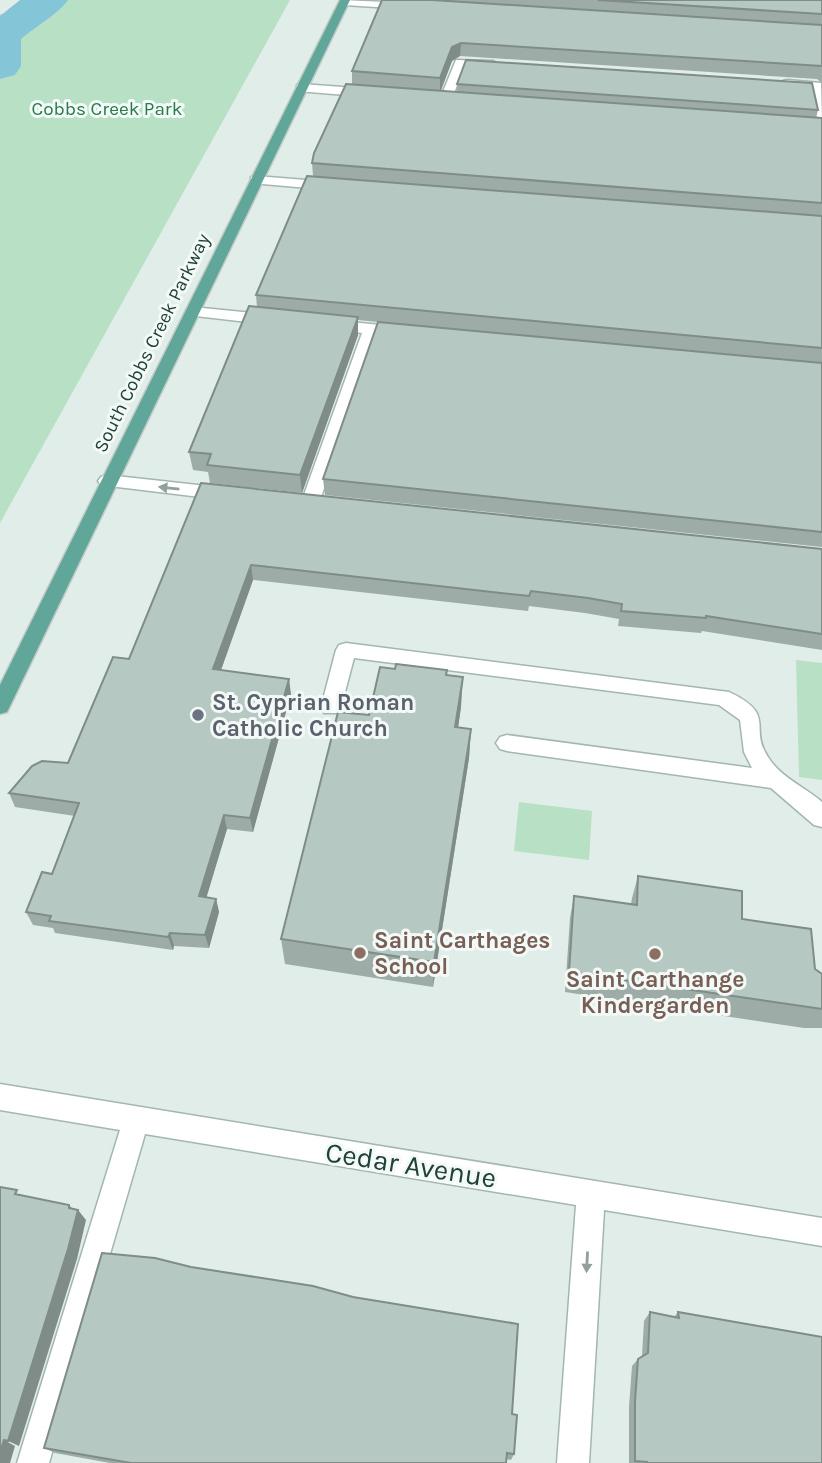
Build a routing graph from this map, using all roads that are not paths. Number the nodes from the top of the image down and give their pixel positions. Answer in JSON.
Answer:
{"nodes":[{"id":1,"x":344,"y":1,"type":"edge"},
{"id":2,"x":427,"y":8,"type":"edge"},
{"id":3,"x":501,"y":65,"type":"edge"},
{"id":4,"x":776,"y":83,"type":"edge"},
{"id":5,"x":301,"y":88,"type":"junction"},
{"id":6,"x":383,"y":94,"type":"edge"},
{"id":7,"x":460,"y":100,"type":"edge"},
{"id":8,"x":822,"y":116,"type":"edge"},
{"id":9,"x":808,"y":125,"type":"edge"},
{"id":10,"x":822,"y":126,"type":"edge"},
{"id":11,"x":256,"y":180,"type":"junction"},
{"id":12,"x":345,"y":187,"type":"edge"},
{"id":13,"x":192,"y":312,"type":"junction"},
{"id":14,"x":371,"y":329,"type":"junction"},
{"id":15,"x":412,"y":333,"type":"edge"},
{"id":16,"x":107,"y":481,"type":"junction"},
{"id":17,"x":241,"y":495,"type":"edge"},
{"id":18,"x":310,"y":503,"type":"edge"},
{"id":19,"x":0,"y":706,"type":"edge"},
{"id":20,"x":331,"y":707,"type":"dead end"},
{"id":21,"x":507,"y":743,"type":"dead end"},
{"id":22,"x":777,"y":780,"type":"junction"},
{"id":23,"x":822,"y":818,"type":"edge"},
{"id":24,"x":0,"y":1097,"type":"edge"},
{"id":25,"x":136,"y":1121,"type":"junction"},
{"id":26,"x":591,"y":1194,"type":"junction"},
{"id":27,"x":822,"y":1232,"type":"edge"},
{"id":28,"x":33,"y":1463,"type":"edge"},
{"id":29,"x":573,"y":1463,"type":"edge"}],
"edges":[{"from":1,"to":2,"type":"street"},
{"from":1,"to":5,"type":"main road","name":"South Cobbs Creek Parkway"},
{"from":3,"to":7,"type":"street"},
{"from":4,"to":8,"type":"street"},
{"from":5,"to":6,"type":"street"},
{"from":5,"to":11,"type":"main road","name":"South Cobbs Creek Parkway"},
{"from":9,"to":10,"type":"street"},
{"from":11,"to":12,"type":"street"},
{"from":11,"to":13,"type":"main road","name":"South Cobbs Creek Parkway"},
{"from":13,"to":14,"type":"street"},
{"from":13,"to":16,"type":"main road","name":"South Cobbs Creek Parkway"},
{"from":14,"to":15,"type":"street"},
{"from":14,"to":18,"type":"street"},
{"from":17,"to":16,"type":"street","one_way":true},
{"from":16,"to":19,"type":"main road","name":"South Cobbs Creek Parkway"},
{"from":20,"to":22,"type":"street"},
{"from":21,"to":22,"type":"street"},
{"from":22,"to":23,"type":"street"},
{"from":24,"to":25,"type":"street","name":"Cedar Avenue"},
{"from":25,"to":26,"type":"street","name":"Cedar Avenue"},
{"from":25,"to":28,"type":"street"},
{"from":26,"to":27,"type":"street","name":"Cedar Avenue"},
{"from":26,"to":29,"type":"street","one_way":true}]}
